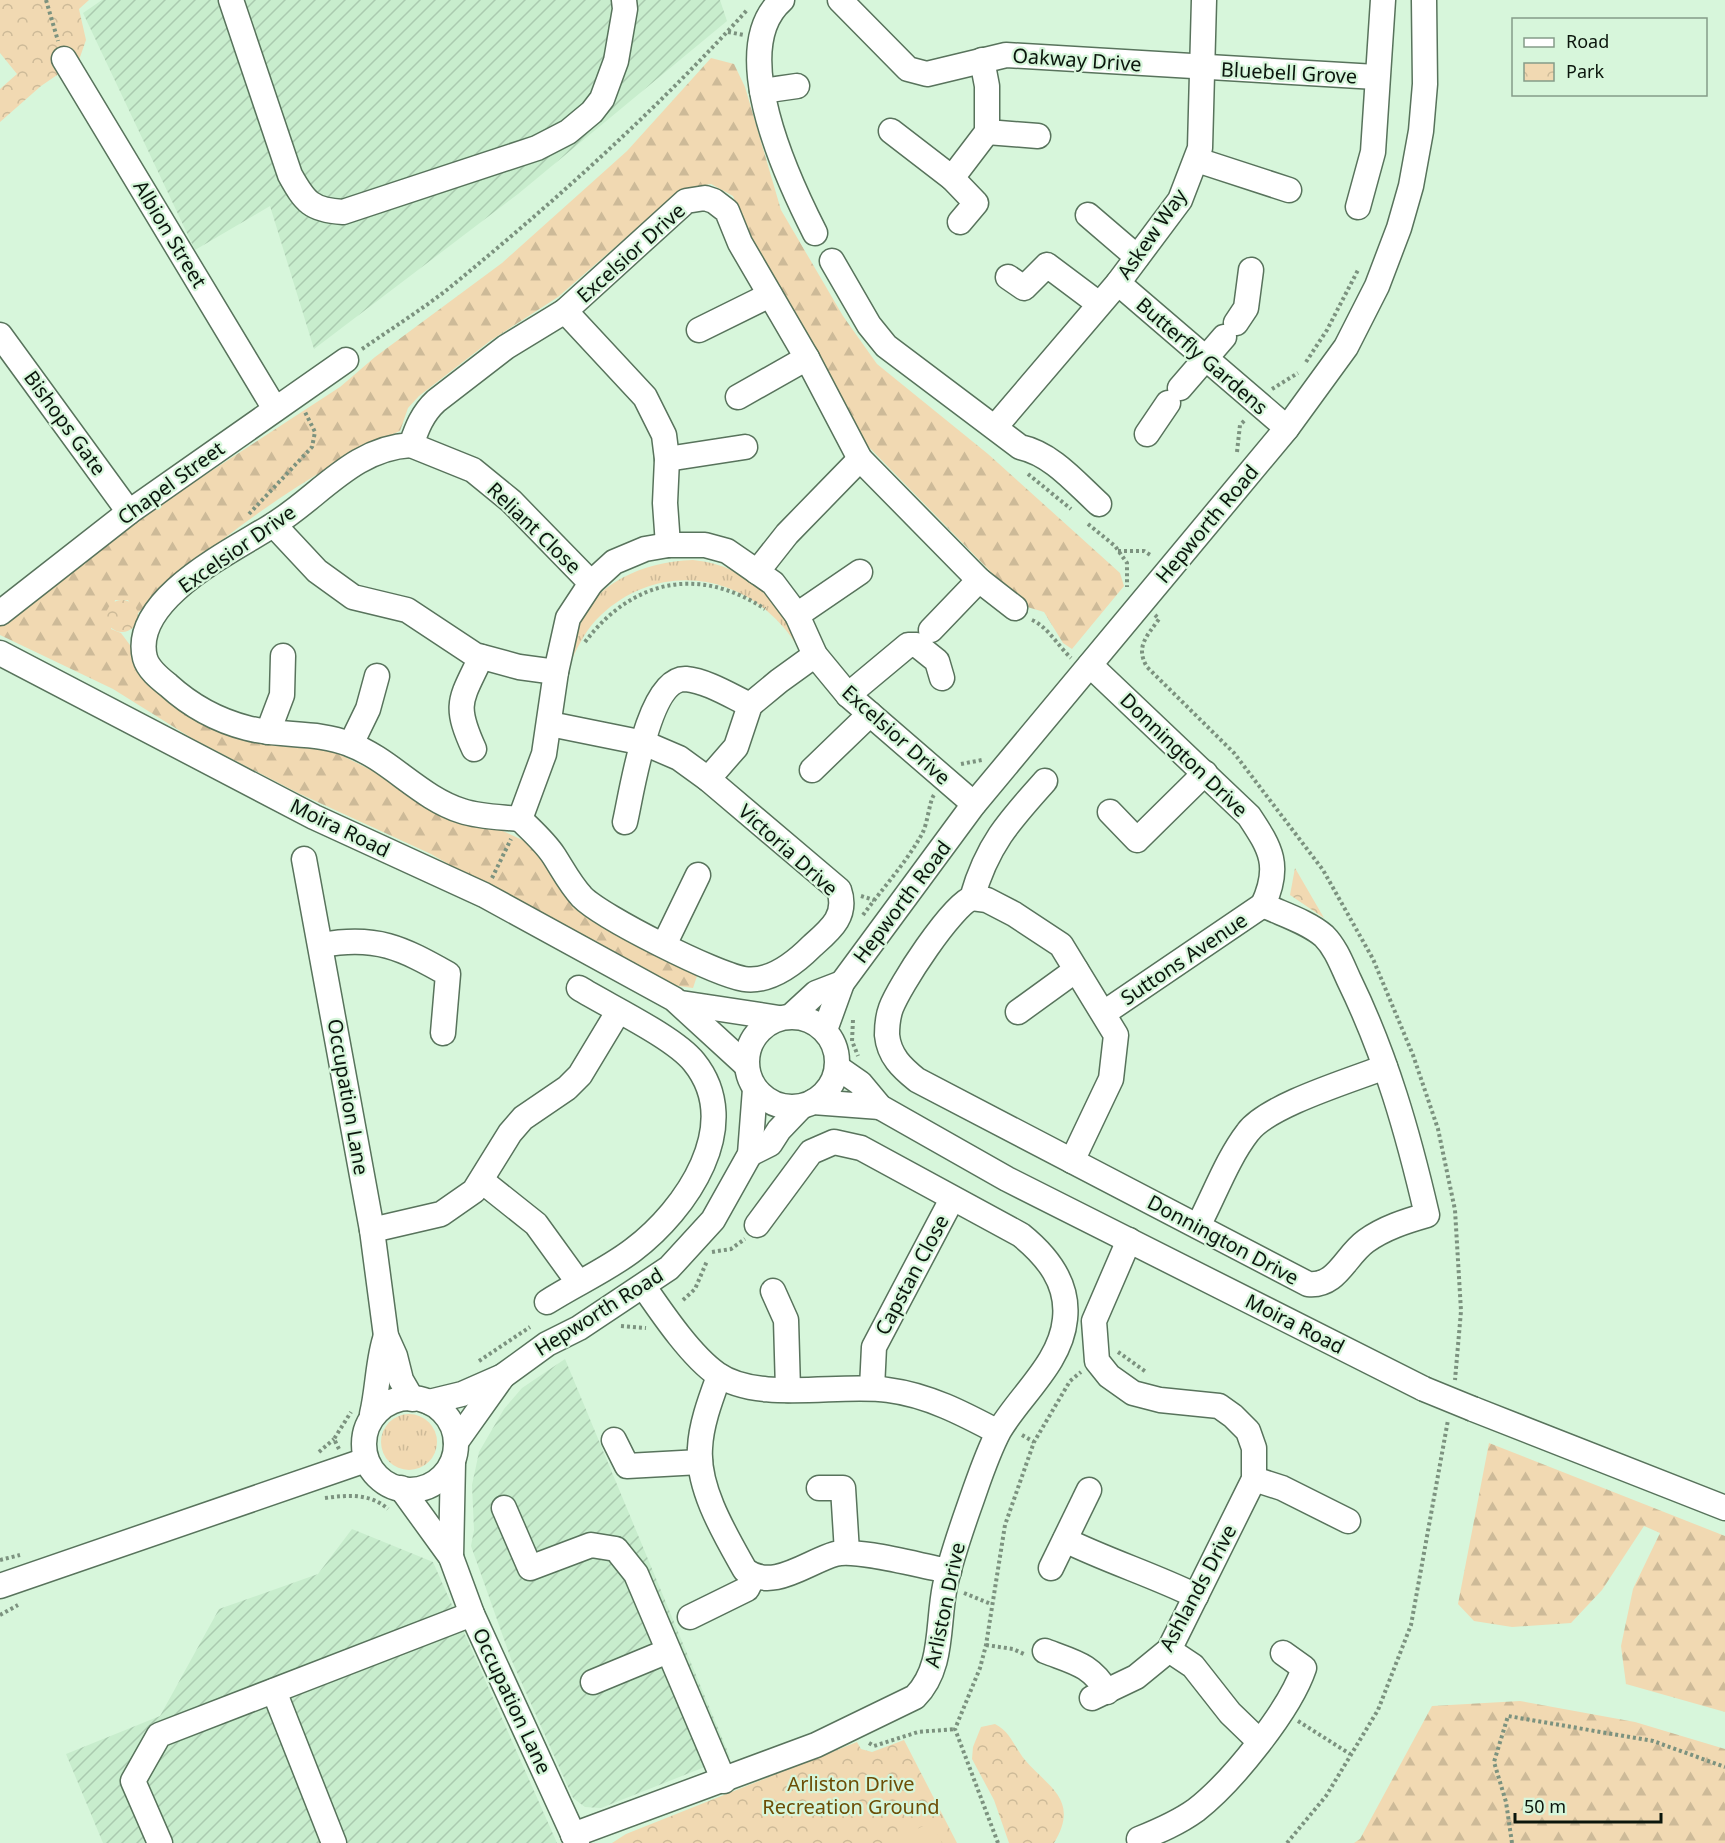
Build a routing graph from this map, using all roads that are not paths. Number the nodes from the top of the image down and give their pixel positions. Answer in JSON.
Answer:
{"nodes":[{"id":1,"x":231,"y":0,"type":"edge"},
{"id":2,"x":624,"y":0,"type":"edge"},
{"id":3,"x":782,"y":0,"type":"edge"},
{"id":4,"x":840,"y":0,"type":"edge"},
{"id":5,"x":1204,"y":0,"type":"edge"},
{"id":6,"x":1383,"y":0,"type":"edge"},
{"id":7,"x":1424,"y":0,"type":"edge"},
{"id":8,"x":64,"y":58,"type":"road end"},
{"id":9,"x":982,"y":60,"type":"junction"},
{"id":10,"x":1203,"y":69,"type":"junction"},
{"id":11,"x":1376,"y":77,"type":"junction"},
{"id":12,"x":797,"y":86,"type":"dead end"},
{"id":13,"x":762,"y":91,"type":"junction"},
{"id":14,"x":891,"y":131,"type":"dead end"},
{"id":15,"x":987,"y":132,"type":"junction"},
{"id":16,"x":1038,"y":136,"type":"dead end"},
{"id":17,"x":1197,"y":160,"type":"junction"},
{"id":18,"x":952,"y":178,"type":"junction"},
{"id":19,"x":1289,"y":190,"type":"dead end"},
{"id":20,"x":1358,"y":207,"type":"dead end"},
{"id":21,"x":1088,"y":215,"type":"dead end"},
{"id":22,"x":960,"y":222,"type":"dead end"},
{"id":23,"x":815,"y":233,"type":"dead end"},
{"id":24,"x":1137,"y":257,"type":"junction"},
{"id":25,"x":832,"y":261,"type":"dead end"},
{"id":26,"x":1251,"y":270,"type":"dead end"},
{"id":27,"x":1008,"y":277,"type":"dead end"},
{"id":28,"x":1118,"y":283,"type":"junction"},
{"id":29,"x":770,"y":295,"type":"junction"},
{"id":30,"x":1099,"y":304,"type":"junction"},
{"id":31,"x":565,"y":311,"type":"junction"},
{"id":32,"x":699,"y":330,"type":"dead end"},
{"id":33,"x":0,"y":334,"type":"edge"},
{"id":34,"x":807,"y":358,"type":"junction"},
{"id":35,"x":1205,"y":358,"type":"junction"},
{"id":36,"x":345,"y":360,"type":"road end"},
{"id":37,"x":738,"y":397,"type":"dead end"},
{"id":38,"x":284,"y":403,"type":"junction"},
{"id":39,"x":996,"y":426,"type":"junction"},
{"id":40,"x":1287,"y":428,"type":"junction"},
{"id":41,"x":1147,"y":434,"type":"dead end"},
{"id":42,"x":411,"y":446,"type":"junction"},
{"id":43,"x":745,"y":447,"type":"dead end"},
{"id":44,"x":668,"y":459,"type":"junction"},
{"id":45,"x":860,"y":459,"type":"junction"},
{"id":46,"x":129,"y":512,"type":"junction"},
{"id":47,"x":1092,"y":512,"type":"road end"},
{"id":48,"x":274,"y":525,"type":"junction"},
{"id":49,"x":668,"y":545,"type":"junction"},
{"id":50,"x":757,"y":572,"type":"junction"},
{"id":51,"x":860,"y":572,"type":"dead end"},
{"id":52,"x":979,"y":580,"type":"junction"},
{"id":53,"x":591,"y":583,"type":"junction"},
{"id":54,"x":1015,"y":608,"type":"road end"},
{"id":55,"x":0,"y":613,"type":"edge"},
{"id":56,"x":797,"y":615,"type":"junction"},
{"id":57,"x":931,"y":630,"type":"dead end"},
{"id":58,"x":0,"y":653,"type":"edge"},
{"id":59,"x":815,"y":655,"type":"junction"},
{"id":60,"x":283,"y":656,"type":"dead end"},
{"id":61,"x":481,"y":657,"type":"junction"},
{"id":62,"x":1088,"y":667,"type":"junction"},
{"id":63,"x":556,"y":672,"type":"junction"},
{"id":64,"x":377,"y":676,"type":"dead end"},
{"id":65,"x":942,"y":678,"type":"dead end"},
{"id":66,"x":848,"y":695,"type":"junction"},
{"id":67,"x":750,"y":705,"type":"junction"},
{"id":68,"x":870,"y":714,"type":"junction"},
{"id":69,"x":550,"y":724,"type":"junction"},
{"id":70,"x":268,"y":732,"type":"junction"},
{"id":71,"x":644,"y":743,"type":"junction"},
{"id":72,"x":351,"y":744,"type":"junction"},
{"id":73,"x":474,"y":749,"type":"dead end"},
{"id":74,"x":812,"y":770,"type":"dead end"},
{"id":75,"x":1205,"y":773,"type":"junction"},
{"id":76,"x":708,"y":779,"type":"junction"},
{"id":77,"x":1045,"y":781,"type":"dead end"},
{"id":78,"x":974,"y":804,"type":"junction"},
{"id":79,"x":1110,"y":812,"type":"dead end"},
{"id":80,"x":520,"y":819,"type":"junction"},
{"id":81,"x":625,"y":822,"type":"dead end"},
{"id":82,"x":304,"y":859,"type":"dead end"},
{"id":83,"x":698,"y":875,"type":"dead end"},
{"id":84,"x":972,"y":898,"type":"junction"},
{"id":85,"x":1263,"y":905,"type":"junction"},
{"id":86,"x":322,"y":945,"type":"junction"},
{"id":87,"x":664,"y":945,"type":"junction"},
{"id":88,"x":1076,"y":970,"type":"junction"},
{"id":89,"x":842,"y":982,"type":"junction"},
{"id":90,"x":579,"y":988,"type":"dead end"},
{"id":91,"x":681,"y":1003,"type":"junction"},
{"id":92,"x":618,"y":1012,"type":"junction"},
{"id":93,"x":1018,"y":1012,"type":"dead end"},
{"id":94,"x":1104,"y":1013,"type":"junction"},
{"id":95,"x":785,"y":1017,"type":"junction"},
{"id":96,"x":825,"y":1030,"type":"junction"},
{"id":97,"x":443,"y":1033,"type":"dead end"},
{"id":98,"x":746,"y":1065,"type":"junction"},
{"id":99,"x":837,"y":1067,"type":"junction"},
{"id":100,"x":1385,"y":1067,"type":"junction"},
{"id":101,"x":755,"y":1089,"type":"junction"},
{"id":102,"x":807,"y":1105,"type":"junction"},
{"id":103,"x":880,"y":1107,"type":"junction"},
{"id":104,"x":750,"y":1154,"type":"junction"},
{"id":105,"x":1072,"y":1161,"type":"junction"},
{"id":106,"x":482,"y":1181,"type":"junction"},
{"id":107,"x":952,"y":1199,"type":"junction"},
{"id":108,"x":757,"y":1225,"type":"road end"},
{"id":109,"x":1198,"y":1226,"type":"junction"},
{"id":110,"x":372,"y":1230,"type":"junction"},
{"id":111,"x":1129,"y":1240,"type":"junction"},
{"id":112,"x":578,"y":1282,"type":"junction"},
{"id":113,"x":644,"y":1287,"type":"junction"},
{"id":114,"x":773,"y":1291,"type":"dead end"},
{"id":115,"x":547,"y":1302,"type":"dead end"},
{"id":116,"x":386,"y":1336,"type":"junction"},
{"id":117,"x":503,"y":1376,"type":"junction"},
{"id":118,"x":719,"y":1376,"type":"junction"},
{"id":119,"x":872,"y":1388,"type":"junction"},
{"id":120,"x":788,"y":1390,"type":"junction"},
{"id":121,"x":421,"y":1401,"type":"junction"},
{"id":122,"x":364,"y":1409,"type":"junction"},
{"id":123,"x":998,"y":1432,"type":"junction"},
{"id":124,"x":614,"y":1440,"type":"dead end"},
{"id":125,"x":455,"y":1452,"type":"junction"},
{"id":126,"x":366,"y":1460,"type":"junction"},
{"id":127,"x":700,"y":1462,"type":"junction"},
{"id":128,"x":1254,"y":1479,"type":"junction"},
{"id":129,"x":401,"y":1488,"type":"junction"},
{"id":130,"x":819,"y":1488,"type":"dead end"},
{"id":131,"x":1089,"y":1490,"type":"dead end"},
{"id":132,"x":504,"y":1508,"type":"dead end"},
{"id":133,"x":1725,"y":1508,"type":"edge"},
{"id":134,"x":1348,"y":1521,"type":"dead end"},
{"id":135,"x":1065,"y":1540,"type":"junction"},
{"id":136,"x":847,"y":1552,"type":"junction"},
{"id":137,"x":451,"y":1557,"type":"junction"},
{"id":138,"x":1051,"y":1568,"type":"dead end"},
{"id":139,"x":753,"y":1577,"type":"junction"},
{"id":140,"x":947,"y":1579,"type":"junction"},
{"id":141,"x":0,"y":1586,"type":"edge"},
{"id":142,"x":1196,"y":1596,"type":"junction"},
{"id":143,"x":472,"y":1614,"type":"junction"},
{"id":144,"x":690,"y":1617,"type":"dead end"},
{"id":145,"x":1169,"y":1650,"type":"junction"},
{"id":146,"x":668,"y":1651,"type":"junction"},
{"id":147,"x":1045,"y":1651,"type":"dead end"},
{"id":148,"x":1283,"y":1653,"type":"dead end"},
{"id":149,"x":593,"y":1682,"type":"dead end"},
{"id":150,"x":274,"y":1691,"type":"junction"},
{"id":151,"x":1259,"y":1741,"type":"junction"},
{"id":152,"x":724,"y":1781,"type":"junction"},
{"id":153,"x":575,"y":1839,"type":"edge"},
{"id":154,"x":1139,"y":1839,"type":"dead end"},
{"id":155,"x":160,"y":1843,"type":"edge"},
{"id":156,"x":334,"y":1843,"type":"edge"}],
"edges":[{"from":1,"to":2,"type":"street"},
{"from":3,"to":13,"type":"street"},
{"from":4,"to":9,"type":"street","name":"Oakway Drive"},
{"from":5,"to":10,"type":"street","name":"Askew Way"},
{"from":6,"to":11,"type":"street","name":"Bluebell Grove"},
{"from":7,"to":40,"type":"street","name":"Hepworth Road"},
{"from":8,"to":38,"type":"street","name":"Albion Street"},
{"from":9,"to":10,"type":"street","name":"Oakway Drive"},
{"from":9,"to":15,"type":"street"},
{"from":10,"to":11,"type":"street","name":"Bluebell Grove"},
{"from":10,"to":17,"type":"street","name":"Askew Way"},
{"from":11,"to":20,"type":"street","name":"Bluebell Grove"},
{"from":12,"to":13,"type":"street"},
{"from":13,"to":23,"type":"street"},
{"from":14,"to":18,"type":"street"},
{"from":15,"to":16,"type":"street"},
{"from":15,"to":18,"type":"street"},
{"from":17,"to":19,"type":"street"},
{"from":17,"to":24,"type":"street","name":"Askew Way"},
{"from":18,"to":22,"type":"street"},
{"from":21,"to":24,"type":"street"},
{"from":24,"to":28,"type":"street","name":"Askew Way"},
{"from":25,"to":39,"type":"street"},
{"from":26,"to":35,"type":"street"},
{"from":27,"to":30,"type":"street"},
{"from":28,"to":30,"type":"street","name":"Askew Way"},
{"from":28,"to":35,"type":"street","name":"Butterfly Gardens"},
{"from":29,"to":31,"type":"street","name":"Excelsior Drive"},
{"from":29,"to":32,"type":"street"},
{"from":29,"to":34,"type":"street","name":"Excelsior Drive"},
{"from":30,"to":39,"type":"street","name":"Askew Way"},
{"from":31,"to":42,"type":"street","name":"Excelsior Drive"},
{"from":31,"to":44,"type":"street"},
{"from":33,"to":46,"type":"street","name":"Bishops Gate"},
{"from":34,"to":37,"type":"street"},
{"from":34,"to":45,"type":"street","name":"Excelsior Drive"},
{"from":35,"to":40,"type":"street","name":"Butterfly Gardens"},
{"from":35,"to":41,"type":"street"},
{"from":36,"to":38,"type":"street","name":"Chapel Street"},
{"from":38,"to":46,"type":"street","name":"Chapel Street"},
{"from":39,"to":47,"type":"street"},
{"from":40,"to":62,"type":"street","name":"Hepworth Road"},
{"from":42,"to":48,"type":"street","name":"Excelsior Drive"},
{"from":42,"to":53,"type":"street","name":"Reliant Close"},
{"from":43,"to":44,"type":"street"},
{"from":44,"to":49,"type":"street"},
{"from":45,"to":50,"type":"street"},
{"from":45,"to":52,"type":"street","name":"Excelsior Drive"},
{"from":46,"to":55,"type":"street","name":"Chapel Street"},
{"from":48,"to":61,"type":"street"},
{"from":48,"to":70,"type":"street","name":"Excelsior Drive"},
{"from":49,"to":50,"type":"street","name":"Excelsior Drive"},
{"from":49,"to":53,"type":"street","name":"Excelsior Drive"},
{"from":50,"to":56,"type":"street","name":"Excelsior Drive"},
{"from":51,"to":56,"type":"street"},
{"from":52,"to":54,"type":"street","name":"Excelsior Drive"},
{"from":52,"to":57,"type":"street"},
{"from":53,"to":63,"type":"street","name":"Excelsior Drive"},
{"from":56,"to":59,"type":"street","name":"Excelsior Drive"},
{"from":58,"to":91,"type":"street","name":"Moira Road"},
{"from":59,"to":66,"type":"street","name":"Excelsior Drive"},
{"from":59,"to":67,"type":"street"},
{"from":60,"to":70,"type":"street"},
{"from":61,"to":63,"type":"street"},
{"from":61,"to":73,"type":"street"},
{"from":62,"to":75,"type":"street","name":"Donnington Drive"},
{"from":62,"to":78,"type":"street","name":"Hepworth Road"},
{"from":63,"to":69,"type":"street","name":"Excelsior Drive"},
{"from":64,"to":72,"type":"street"},
{"from":65,"to":66,"type":"street"},
{"from":66,"to":68,"type":"street","name":"Excelsior Drive"},
{"from":67,"to":71,"type":"street"},
{"from":67,"to":76,"type":"street"},
{"from":68,"to":74,"type":"street"},
{"from":68,"to":78,"type":"street","name":"Excelsior Drive"},
{"from":69,"to":71,"type":"street","name":"Victoria Drive"},
{"from":69,"to":80,"type":"street","name":"Excelsior Drive"},
{"from":70,"to":72,"type":"street","name":"Excelsior Drive"},
{"from":71,"to":76,"type":"street","name":"Victoria Drive"},
{"from":71,"to":81,"type":"street"},
{"from":72,"to":80,"type":"street","name":"Excelsior Drive"},
{"from":75,"to":79,"type":"street"},
{"from":75,"to":85,"type":"street","name":"Donnington Drive"},
{"from":76,"to":87,"type":"street","name":"Victoria Drive"},
{"from":77,"to":84,"type":"street","name":"Donnington Drive"},
{"from":78,"to":89,"type":"street","name":"Hepworth Road"},
{"from":80,"to":87,"type":"street","name":"Victoria Drive"},
{"from":82,"to":86,"type":"street","name":"Occupation Lane"},
{"from":83,"to":87,"type":"street"},
{"from":84,"to":88,"type":"street"},
{"from":84,"to":105,"type":"street","name":"Donnington Drive"},
{"from":85,"to":94,"type":"street","name":"Suttons Avenue"},
{"from":85,"to":100,"type":"street","name":"Donnington Drive"},
{"from":86,"to":97,"type":"street"},
{"from":86,"to":110,"type":"street","name":"Occupation Lane"},
{"from":88,"to":93,"type":"street"},
{"from":88,"to":94,"type":"street"},
{"from":89,"to":95,"type":"street","name":"Hepworth Road"},
{"from":89,"to":96,"type":"street","name":"Hepworth Road"},
{"from":90,"to":92,"type":"street"},
{"from":91,"to":95,"type":"street","name":"Moira Road"},
{"from":91,"to":98,"type":"street","name":"Moira Road"},
{"from":92,"to":106,"type":"street"},
{"from":92,"to":112,"type":"street"},
{"from":94,"to":105,"type":"street"},
{"from":95,"to":96,"type":"street"},
{"from":95,"to":98,"type":"street"},
{"from":96,"to":99,"type":"street"},
{"from":98,"to":101,"type":"street"},
{"from":99,"to":102,"type":"street"},
{"from":99,"to":103,"type":"street","name":"Moira Road"},
{"from":100,"to":109,"type":"street"},
{"from":100,"to":109,"type":"street","name":"Donnington Drive"},
{"from":101,"to":102,"type":"street"},
{"from":101,"to":104,"type":"street","name":"Hepworth Road"},
{"from":102,"to":103,"type":"street","name":"Moira Road"},
{"from":102,"to":104,"type":"street","name":"Hepworth Road"},
{"from":103,"to":111,"type":"street","name":"Moira Road"},
{"from":104,"to":113,"type":"street","name":"Hepworth Road"},
{"from":105,"to":109,"type":"street","name":"Donnington Drive"},
{"from":106,"to":110,"type":"street"},
{"from":106,"to":112,"type":"street"},
{"from":107,"to":108,"type":"street","name":"Arliston Drive"},
{"from":107,"to":119,"type":"street","name":"Capstan Close"},
{"from":107,"to":123,"type":"street","name":"Arliston Drive"},
{"from":110,"to":116,"type":"street","name":"Occupation Lane"},
{"from":111,"to":128,"type":"street","name":"Ashlands Drive"},
{"from":111,"to":133,"type":"street","name":"Moira Road","bridge":true},
{"from":112,"to":115,"type":"street"},
{"from":113,"to":117,"type":"street","name":"Hepworth Road"},
{"from":113,"to":118,"type":"street"},
{"from":114,"to":120,"type":"street"},
{"from":116,"to":121,"type":"street"},
{"from":116,"to":122,"type":"street"},
{"from":117,"to":121,"type":"street","name":"Hepworth Road"},
{"from":117,"to":125,"type":"street","name":"Hepworth Road"},
{"from":118,"to":120,"type":"street"},
{"from":118,"to":127,"type":"street"},
{"from":119,"to":120,"type":"street"},
{"from":119,"to":123,"type":"street"},
{"from":121,"to":122,"type":"street"},
{"from":121,"to":125,"type":"street"},
{"from":122,"to":126,"type":"street"},
{"from":123,"to":140,"type":"street","name":"Arliston Drive"},
{"from":124,"to":127,"type":"street"},
{"from":125,"to":129,"type":"street"},
{"from":125,"to":137,"type":"street","name":"Occupation Lane"},
{"from":126,"to":129,"type":"street"},
{"from":126,"to":141,"type":"street"},
{"from":127,"to":139,"type":"street"},
{"from":128,"to":134,"type":"street"},
{"from":128,"to":142,"type":"street","name":"Ashlands Drive"},
{"from":129,"to":137,"type":"street","name":"Occupation Lane"},
{"from":130,"to":136,"type":"street"},
{"from":131,"to":135,"type":"street"},
{"from":132,"to":146,"type":"street"},
{"from":135,"to":138,"type":"street"},
{"from":135,"to":142,"type":"street"},
{"from":136,"to":139,"type":"street"},
{"from":136,"to":140,"type":"street"},
{"from":137,"to":143,"type":"street","name":"Occupation Lane"},
{"from":139,"to":144,"type":"street"},
{"from":140,"to":152,"type":"street","name":"Arliston Drive"},
{"from":142,"to":145,"type":"street","name":"Ashlands Drive"},
{"from":143,"to":150,"type":"street"},
{"from":143,"to":153,"type":"street","name":"Occupation Lane"},
{"from":145,"to":147,"type":"street","name":"Ashlands Drive"},
{"from":145,"to":151,"type":"street"},
{"from":146,"to":149,"type":"street"},
{"from":146,"to":152,"type":"street"},
{"from":148,"to":151,"type":"street"},
{"from":150,"to":155,"type":"street"},
{"from":150,"to":156,"type":"street"},
{"from":151,"to":154,"type":"street"},
{"from":152,"to":153,"type":"street","name":"Arliston Drive"}]}
